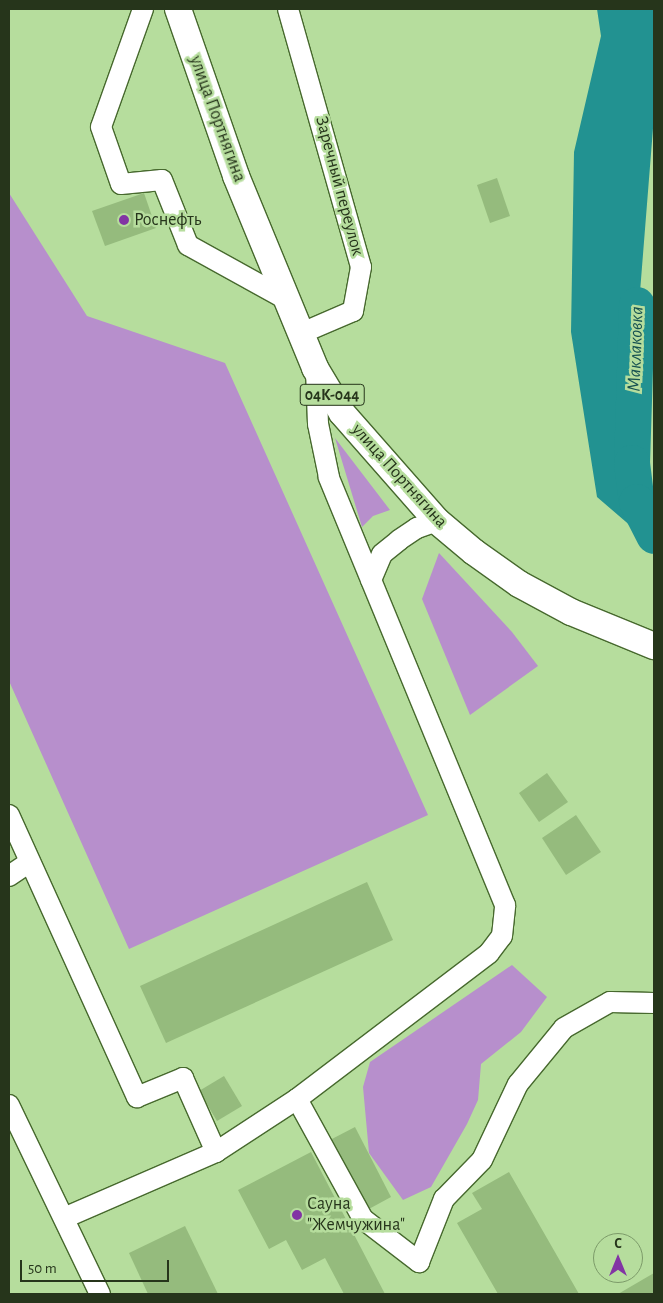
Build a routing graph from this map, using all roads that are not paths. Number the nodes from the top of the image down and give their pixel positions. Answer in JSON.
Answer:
{"nodes":[{"id":1,"x":143,"y":9,"type":"edge"},
{"id":2,"x":178,"y":9,"type":"edge"},
{"id":3,"x":288,"y":9,"type":"edge"},
{"id":4,"x":289,"y":301,"type":"junction"},
{"id":5,"x":302,"y":333,"type":"junction"},
{"id":6,"x":315,"y":368,"type":"junction"},
{"id":7,"x":437,"y":521,"type":"junction"},
{"id":8,"x":371,"y":580,"type":"junction"},
{"id":9,"x":654,"y":646,"type":"edge"},
{"id":10,"x":9,"y":815,"type":"edge"},
{"id":11,"x":30,"y":862,"type":"junction"},
{"id":12,"x":9,"y":876,"type":"edge"},
{"id":13,"x":654,"y":1003,"type":"edge"},
{"id":14,"x":297,"y":1099,"type":"junction"},
{"id":15,"x":9,"y":1105,"type":"edge"},
{"id":16,"x":216,"y":1152,"type":"junction"},
{"id":17,"x":64,"y":1218,"type":"junction"},
{"id":18,"x":100,"y":1294,"type":"edge"}],
"edges":[{"from":1,"to":4,"type":"street"},
{"from":2,"to":4,"type":"main road","name":"улица Портнягина","number":"04К-044"},
{"from":3,"to":5,"type":"street","name":"Заречный переулок"},
{"from":4,"to":5,"type":"main road","name":"улица Портнягина","number":"04К-044"},
{"from":5,"to":6,"type":"main road","name":"улица Портнягина","number":"04К-044"},
{"from":6,"to":7,"type":"main road","name":"улица Портнягина","number":"04К-044"},
{"from":6,"to":8,"type":"street"},
{"from":7,"to":8,"type":"street"},
{"from":7,"to":9,"type":"main road","name":"улица Портнягина","number":"04К-044"},
{"from":8,"to":14,"type":"street"},
{"from":10,"to":11,"type":"street"},
{"from":11,"to":12,"type":"street"},
{"from":11,"to":16,"type":"street"},
{"from":13,"to":14,"type":"street"},
{"from":14,"to":16,"type":"street"},
{"from":15,"to":17,"type":"street"},
{"from":16,"to":17,"type":"street"},
{"from":17,"to":18,"type":"street"}]}
